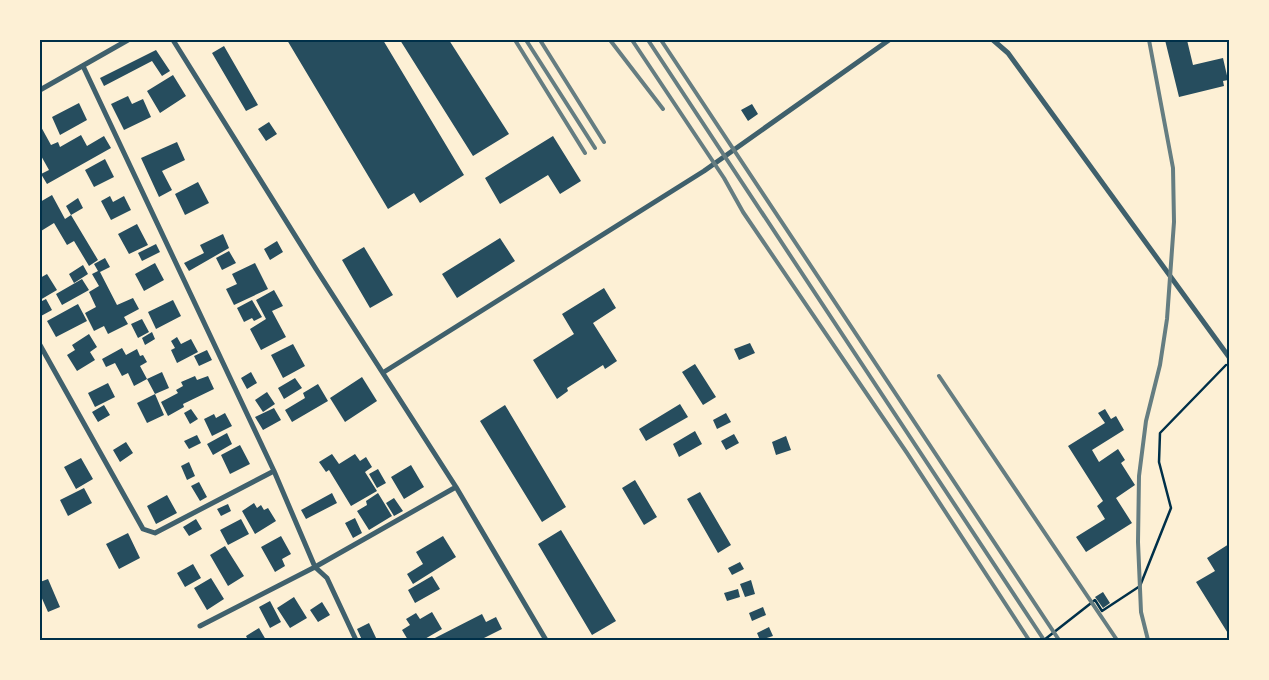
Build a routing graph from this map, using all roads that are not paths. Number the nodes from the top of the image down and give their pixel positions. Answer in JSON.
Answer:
{"nodes":[{"id":1,"x":128,"y":40,"type":"edge"},
{"id":2,"x":173,"y":40,"type":"edge"},
{"id":3,"x":889,"y":40,"type":"edge"},
{"id":4,"x":993,"y":40,"type":"edge"},
{"id":5,"x":83,"y":66,"type":"junction"},
{"id":6,"x":40,"y":90,"type":"edge"},
{"id":7,"x":40,"y":345,"type":"edge"},
{"id":8,"x":1229,"y":356,"type":"edge"},
{"id":9,"x":384,"y":372,"type":"junction"},
{"id":10,"x":274,"y":471,"type":"junction"},
{"id":11,"x":456,"y":487,"type":"junction"},
{"id":12,"x":315,"y":567,"type":"junction"},
{"id":13,"x":200,"y":626,"type":"dead end"},
{"id":14,"x":356,"y":640,"type":"edge"},
{"id":15,"x":546,"y":640,"type":"edge"}],
"edges":[{"from":1,"to":5,"type":"street"},
{"from":2,"to":9,"type":"street"},
{"from":3,"to":9,"type":"street"},
{"from":4,"to":8,"type":"street"},
{"from":5,"to":6,"type":"street"},
{"from":5,"to":10,"type":"street"},
{"from":7,"to":10,"type":"street"},
{"from":9,"to":11,"type":"street"},
{"from":10,"to":12,"type":"street"},
{"from":11,"to":12,"type":"street"},
{"from":11,"to":15,"type":"street"},
{"from":12,"to":13,"type":"street"},
{"from":12,"to":14,"type":"street"}]}
